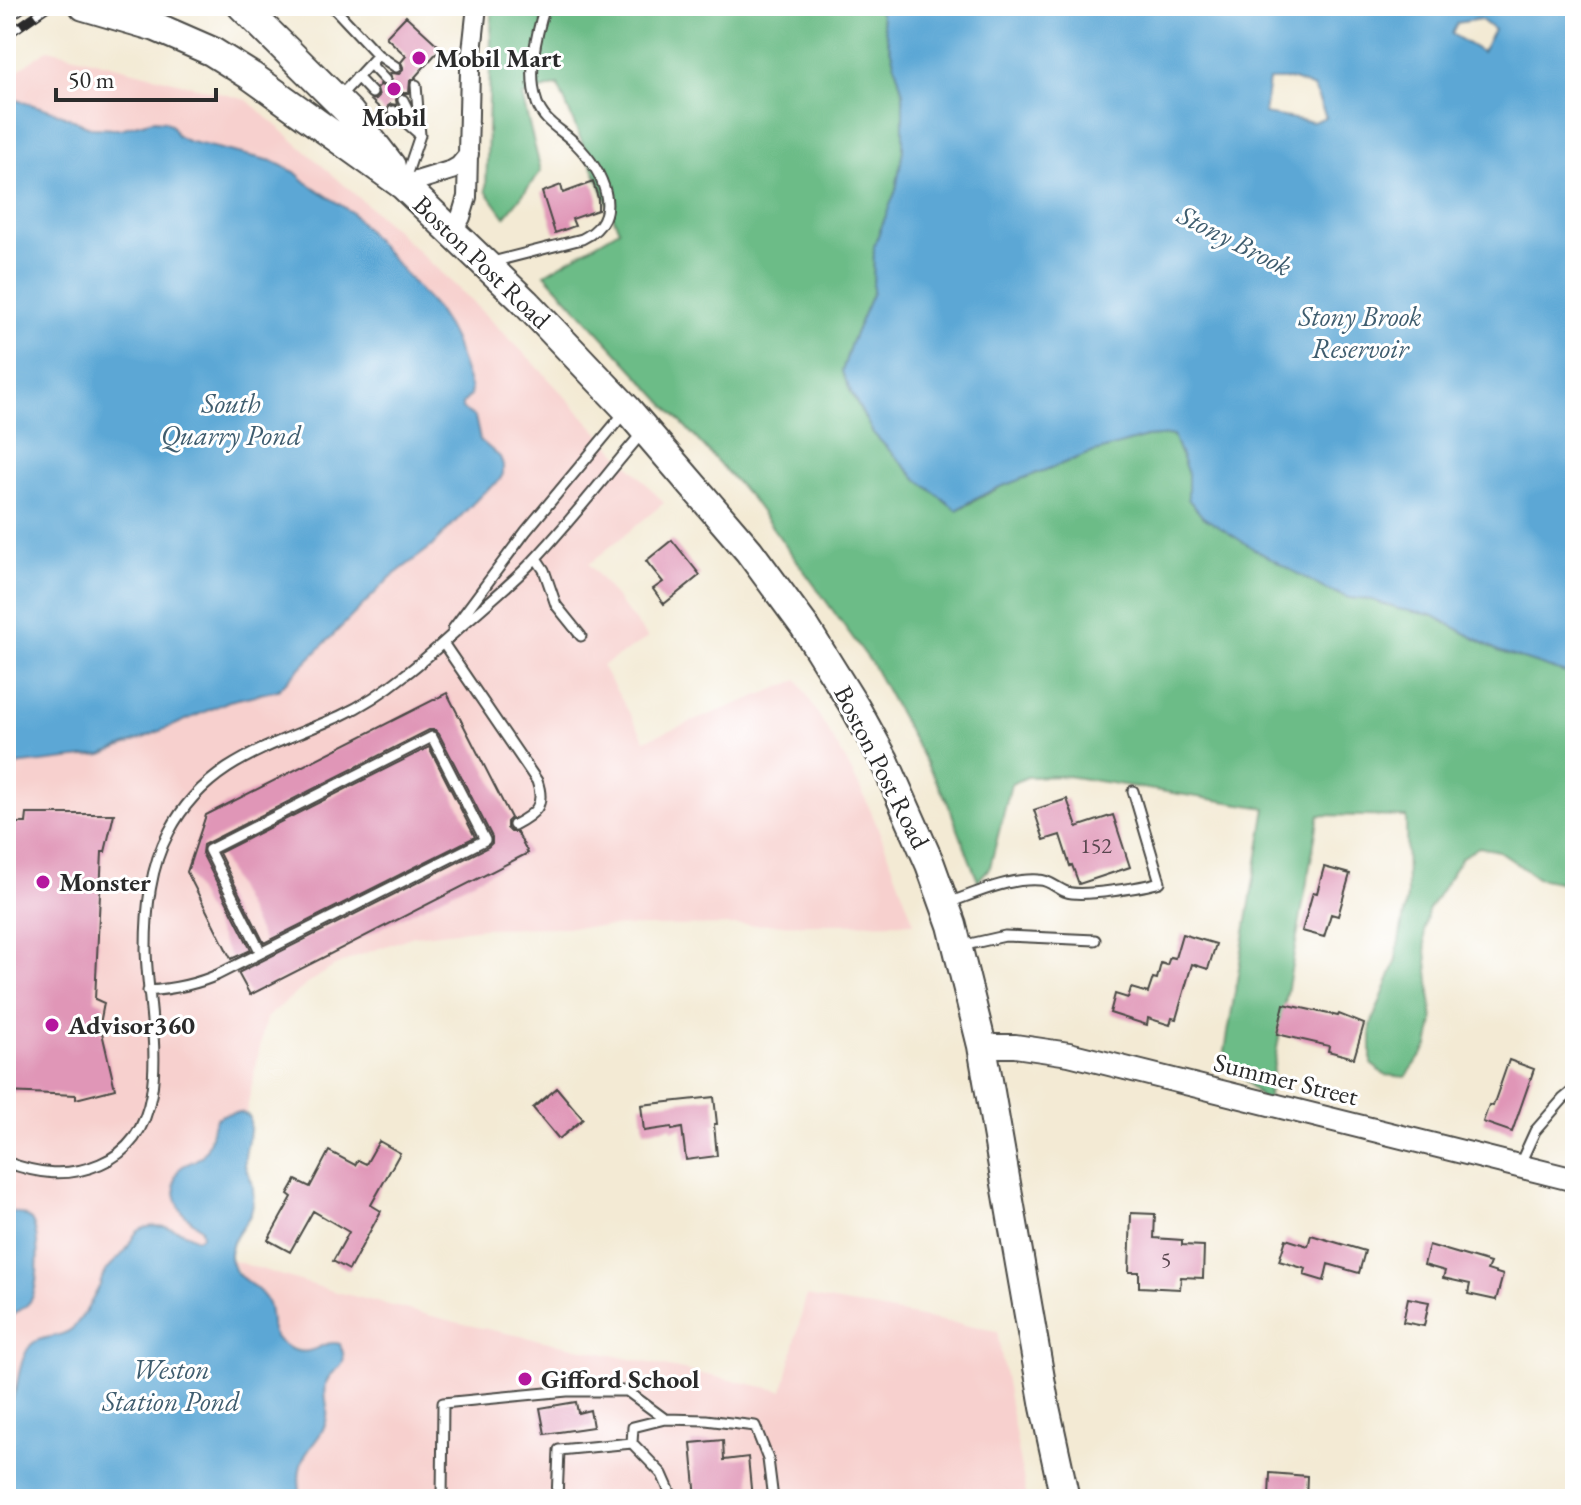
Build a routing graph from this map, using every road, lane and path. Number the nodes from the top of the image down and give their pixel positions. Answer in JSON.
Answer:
{"nodes":[{"id":1,"x":84,"y":6,"type":"edge"},
{"id":2,"x":242,"y":6,"type":"edge"},
{"id":3,"x":332,"y":6,"type":"edge"},
{"id":4,"x":477,"y":6,"type":"edge"},
{"id":5,"x":545,"y":6,"type":"edge"},
{"id":6,"x":378,"y":55,"type":"junction"},
{"id":7,"x":370,"y":64,"type":"junction"},
{"id":8,"x":396,"y":67,"type":"dead end"},
{"id":9,"x":357,"y":77,"type":"junction"},
{"id":10,"x":385,"y":80,"type":"dead end"},
{"id":11,"x":416,"y":85,"type":"dead end"},
{"id":12,"x":372,"y":93,"type":"dead end"},
{"id":13,"x":336,"y":99,"type":"junction"},
{"id":14,"x":403,"y":100,"type":"dead end"},
{"id":15,"x":393,"y":111,"type":"dead end"},
{"id":16,"x":420,"y":135,"type":"junction"},
{"id":17,"x":469,"y":154,"type":"junction"},
{"id":18,"x":403,"y":185,"type":"junction"},
{"id":19,"x":452,"y":232,"type":"junction"},
{"id":20,"x":486,"y":264,"type":"junction"},
{"id":21,"x":636,"y":419,"type":"junction"},
{"id":22,"x":536,"y":558,"type":"junction"},
{"id":23,"x":581,"y":636,"type":"dead end"},
{"id":24,"x":443,"y":643,"type":"junction"},
{"id":25,"x":1133,"y":791,"type":"dead end"},
{"id":26,"x":514,"y":825,"type":"dead end"},
{"id":27,"x":945,"y":904,"type":"junction"},
{"id":28,"x":1095,"y":940,"type":"dead end"},
{"id":29,"x":958,"y":947,"type":"junction"},
{"id":30,"x":261,"y":953,"type":"junction"},
{"id":31,"x":148,"y":991,"type":"junction"},
{"id":32,"x":982,"y":1046,"type":"junction"},
{"id":33,"x":1575,"y":1089,"type":"edge"},
{"id":34,"x":6,"y":1162,"type":"edge"},
{"id":35,"x":1519,"y":1166,"type":"junction"},
{"id":36,"x":1575,"y":1180,"type":"edge"},
{"id":37,"x":665,"y":1419,"type":"junction"},
{"id":38,"x":632,"y":1443,"type":"junction"},
{"id":39,"x":1060,"y":1498,"type":"edge"},
{"id":40,"x":442,"y":1499,"type":"edge"},
{"id":41,"x":557,"y":1499,"type":"edge"},
{"id":42,"x":673,"y":1499,"type":"edge"},
{"id":43,"x":773,"y":1499,"type":"edge"}],
"edges":[{"from":1,"to":18,"type":"main road","name":"Boston Post Road"},
{"from":2,"to":13,"type":"main road","name":"Boston Post Road"},
{"from":3,"to":6,"type":"lane"},
{"from":4,"to":17,"type":"street"},
{"from":5,"to":20,"type":"lane"},
{"from":6,"to":7,"type":"lane"},
{"from":6,"to":8,"type":"lane"},
{"from":7,"to":9,"type":"lane"},
{"from":7,"to":10,"type":"lane"},
{"from":9,"to":12,"type":"lane"},
{"from":9,"to":13,"type":"lane"},
{"from":11,"to":16,"type":"lane"},
{"from":13,"to":18,"type":"main road","name":"Boston Post Road"},
{"from":14,"to":16,"type":"lane"},
{"from":15,"to":16,"type":"lane"},
{"from":16,"to":18,"type":"lane"},
{"from":17,"to":18,"type":"street"},
{"from":17,"to":19,"type":"street"},
{"from":18,"to":19,"type":"main road","name":"Boston Post Road"},
{"from":19,"to":20,"type":"main road","name":"Boston Post Road"},
{"from":20,"to":21,"type":"main road","name":"Boston Post Road"},
{"from":21,"to":22,"type":"lane"},
{"from":21,"to":24,"type":"lane"},
{"from":21,"to":27,"type":"main road","name":"Boston Post Road"},
{"from":22,"to":23,"type":"lane"},
{"from":22,"to":24,"type":"lane"},
{"from":24,"to":26,"type":"lane"},
{"from":24,"to":31,"type":"lane"},
{"from":25,"to":27,"type":"lane"},
{"from":27,"to":29,"type":"main road","name":"Boston Post Road"},
{"from":28,"to":29,"type":"lane"},
{"from":29,"to":32,"type":"main road","name":"Boston Post Road"},
{"from":30,"to":30,"type":"lane"},
{"from":30,"to":31,"type":"lane"},
{"from":31,"to":34,"type":"lane"},
{"from":32,"to":35,"type":"street","name":"Summer Street"},
{"from":32,"to":39,"type":"main road","name":"Boston Post Road"},
{"from":33,"to":35,"type":"lane"},
{"from":35,"to":36,"type":"street","name":"Summer Street"},
{"from":37,"to":38,"type":"lane"},
{"from":37,"to":40,"type":"lane"},
{"from":37,"to":43,"type":"lane"},
{"from":38,"to":41,"type":"lane"},
{"from":38,"to":42,"type":"lane"}]}
